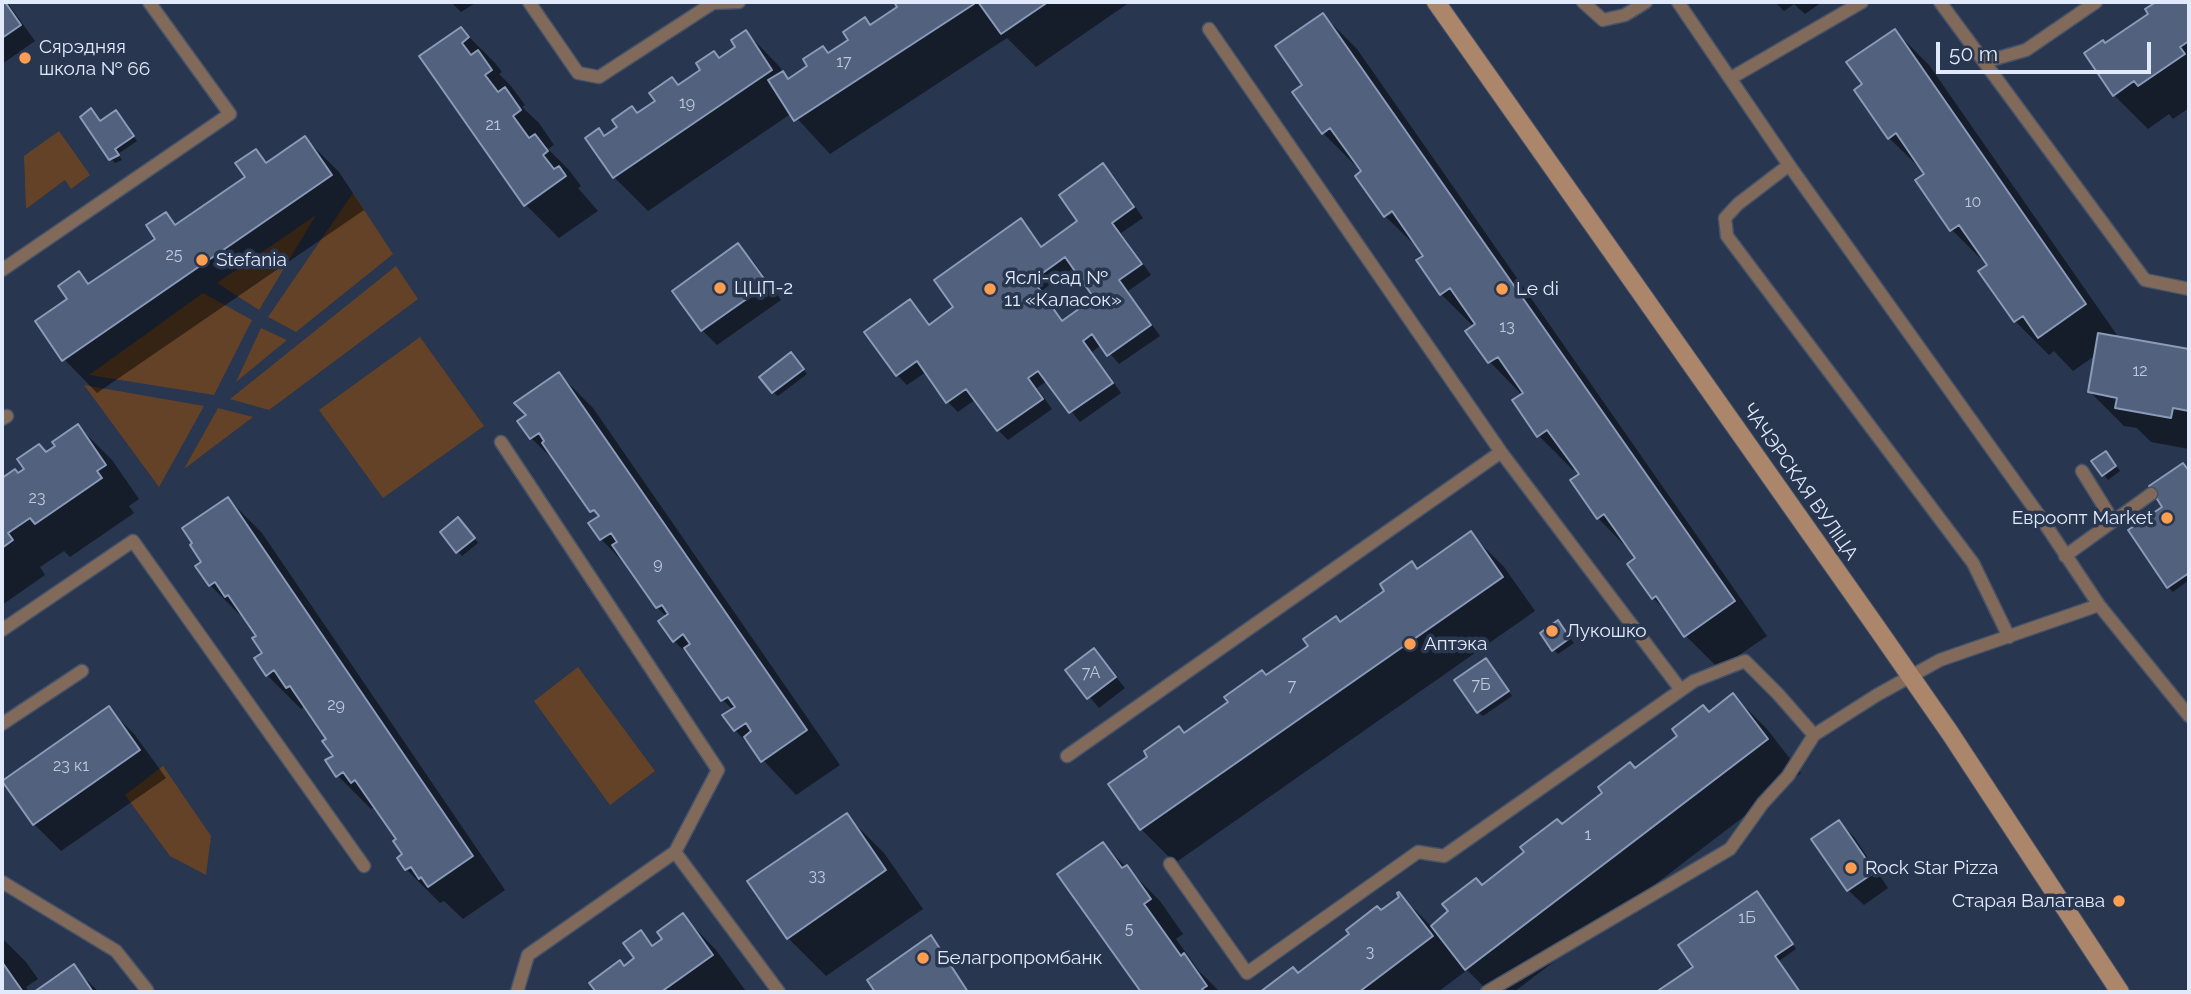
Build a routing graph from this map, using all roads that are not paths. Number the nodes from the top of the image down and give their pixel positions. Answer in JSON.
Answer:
{"nodes":[{"id":1,"x":149,"y":2,"type":"edge"},
{"id":2,"x":529,"y":2,"type":"edge"},
{"id":3,"x":738,"y":2,"type":"edge"},
{"id":4,"x":1436,"y":2,"type":"edge"},
{"id":5,"x":1583,"y":2,"type":"edge"},
{"id":6,"x":1646,"y":2,"type":"edge"},
{"id":7,"x":1678,"y":2,"type":"edge"},
{"id":8,"x":1862,"y":2,"type":"edge"},
{"id":9,"x":1940,"y":2,"type":"edge"},
{"id":10,"x":2096,"y":2,"type":"edge"},
{"id":11,"x":1209,"y":29,"type":"dead end"},
{"id":12,"x":1984,"y":62,"type":"junction"},
{"id":13,"x":1731,"y":78,"type":"junction"},
{"id":14,"x":1790,"y":165,"type":"junction"},
{"id":15,"x":2,"y":270,"type":"edge"},
{"id":16,"x":2189,"y":289,"type":"edge"},
{"id":17,"x":501,"y":442,"type":"dead end"},
{"id":18,"x":1501,"y":452,"type":"junction"},
{"id":19,"x":2082,"y":471,"type":"dead end"},
{"id":20,"x":2151,"y":494,"type":"dead end"},
{"id":21,"x":2113,"y":521,"type":"junction"},
{"id":22,"x":2065,"y":556,"type":"junction"},
{"id":23,"x":2099,"y":605,"type":"junction"},
{"id":24,"x":2,"y":630,"type":"edge"},
{"id":25,"x":2009,"y":637,"type":"junction"},
{"id":26,"x":82,"y":671,"type":"dead end"},
{"id":27,"x":1911,"y":677,"type":"junction"},
{"id":28,"x":1681,"y":690,"type":"junction"},
{"id":29,"x":2184,"y":699,"type":"edge"},
{"id":30,"x":2189,"y":716,"type":"edge"},
{"id":31,"x":2,"y":724,"type":"edge"},
{"id":32,"x":1814,"y":735,"type":"junction"},
{"id":33,"x":1067,"y":756,"type":"dead end"},
{"id":34,"x":675,"y":852,"type":"junction"},
{"id":35,"x":1170,"y":864,"type":"dead end"},
{"id":36,"x":363,"y":866,"type":"dead end"},
{"id":37,"x":2,"y":882,"type":"edge"},
{"id":38,"x":147,"y":990,"type":"dead end"},
{"id":39,"x":517,"y":992,"type":"edge"},
{"id":40,"x":779,"y":992,"type":"edge"},
{"id":41,"x":1488,"y":992,"type":"edge"},
{"id":42,"x":2120,"y":992,"type":"edge"}],
"edges":[{"from":1,"to":15,"type":"lane"},
{"from":2,"to":3,"type":"lane"},
{"from":4,"to":27,"type":"main road","name":"ЧАЧЭРСКАЯ ВУЛІЦА"},
{"from":5,"to":6,"type":"lane"},
{"from":7,"to":13,"type":"lane"},
{"from":8,"to":13,"type":"lane"},
{"from":9,"to":12,"type":"lane"},
{"from":10,"to":12,"type":"lane"},
{"from":11,"to":18,"type":"lane"},
{"from":12,"to":16,"type":"lane"},
{"from":13,"to":14,"type":"lane"},
{"from":14,"to":22,"type":"lane"},
{"from":14,"to":25,"type":"lane"},
{"from":17,"to":34,"type":"lane"},
{"from":18,"to":28,"type":"lane"},
{"from":18,"to":33,"type":"lane"},
{"from":19,"to":21,"type":"lane"},
{"from":20,"to":21,"type":"lane"},
{"from":21,"to":22,"type":"lane"},
{"from":22,"to":23,"type":"lane"},
{"from":23,"to":25,"type":"lane"},
{"from":23,"to":29,"type":"lane"},
{"from":24,"to":36,"type":"lane"},
{"from":25,"to":27,"type":"lane"},
{"from":26,"to":31,"type":"lane"},
{"from":27,"to":32,"type":"lane"},
{"from":27,"to":42,"type":"main road","name":"ЧАЧЭРСКАЯ ВУЛІЦА"},
{"from":28,"to":32,"type":"lane"},
{"from":28,"to":35,"type":"lane"},
{"from":29,"to":30,"type":"lane"},
{"from":32,"to":41,"type":"lane"},
{"from":34,"to":39,"type":"lane"},
{"from":34,"to":40,"type":"lane"},
{"from":37,"to":38,"type":"lane"}]}
